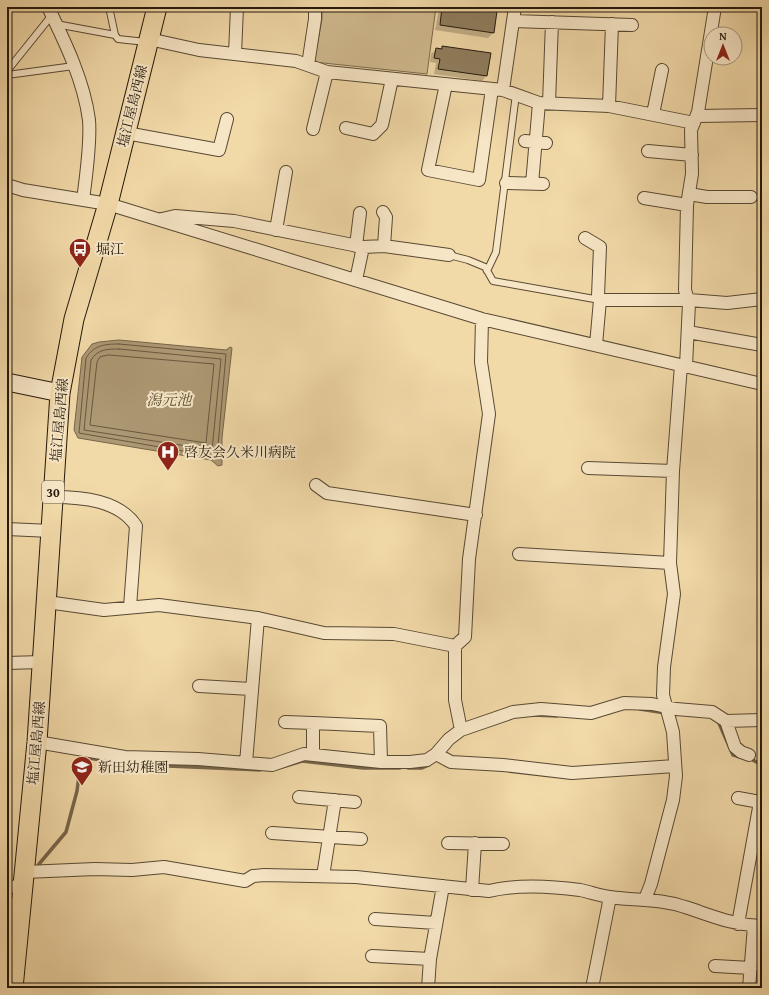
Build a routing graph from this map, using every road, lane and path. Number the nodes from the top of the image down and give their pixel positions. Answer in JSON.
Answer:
{"nodes":[{"id":1,"x":109,"y":7,"type":"edge"},
{"id":2,"x":157,"y":7,"type":"edge"},
{"id":3,"x":237,"y":7,"type":"edge"},
{"id":4,"x":315,"y":7,"type":"edge"},
{"id":5,"x":515,"y":7,"type":"edge"},
{"id":6,"x":715,"y":7,"type":"edge"},
{"id":7,"x":52,"y":15,"type":"edge"},
{"id":8,"x":513,"y":21,"type":"junction"},
{"id":9,"x":552,"y":22,"type":"junction"},
{"id":10,"x":612,"y":24,"type":"junction"},
{"id":11,"x":632,"y":25,"type":"dead end"},
{"id":12,"x":115,"y":35,"type":"junction"},
{"id":13,"x":148,"y":41,"type":"junction"},
{"id":14,"x":235,"y":54,"type":"junction"},
{"id":15,"x":308,"y":65,"type":"junction"},
{"id":16,"x":74,"y":66,"type":"junction"},
{"id":17,"x":662,"y":70,"type":"dead end"},
{"id":18,"x":7,"y":71,"type":"edge"},
{"id":19,"x":327,"y":72,"type":"junction"},
{"id":20,"x":7,"y":74,"type":"edge"},
{"id":21,"x":392,"y":79,"type":"junction"},
{"id":22,"x":446,"y":84,"type":"junction"},
{"id":23,"x":498,"y":89,"type":"junction"},
{"id":24,"x":516,"y":94,"type":"junction"},
{"id":25,"x":544,"y":103,"type":"junction"},
{"id":26,"x":609,"y":106,"type":"junction"},
{"id":27,"x":653,"y":114,"type":"junction"},
{"id":28,"x":762,"y":115,"type":"edge"},
{"id":29,"x":227,"y":119,"type":"dead end"},
{"id":30,"x":695,"y":119,"type":"junction"},
{"id":31,"x":346,"y":128,"type":"dead end"},
{"id":32,"x":313,"y":129,"type":"dead end"},
{"id":33,"x":126,"y":133,"type":"junction"},
{"id":34,"x":648,"y":151,"type":"dead end"},
{"id":35,"x":692,"y":155,"type":"junction"},
{"id":36,"x":286,"y":172,"type":"dead end"},
{"id":37,"x":506,"y":183,"type":"junction"},
{"id":38,"x":7,"y":185,"type":"edge"},
{"id":39,"x":751,"y":197,"type":"dead end"},
{"id":40,"x":644,"y":198,"type":"dead end"},
{"id":41,"x":83,"y":200,"type":"junction"},
{"id":42,"x":688,"y":200,"type":"junction"},
{"id":43,"x":108,"y":204,"type":"junction"},
{"id":44,"x":383,"y":212,"type":"dead end"},
{"id":45,"x":360,"y":213,"type":"dead end"},
{"id":46,"x":159,"y":220,"type":"junction"},
{"id":47,"x":276,"y":230,"type":"junction"},
{"id":48,"x":585,"y":238,"type":"dead end"},
{"id":49,"x":384,"y":246,"type":"junction"},
{"id":50,"x":359,"y":247,"type":"junction"},
{"id":51,"x":449,"y":255,"type":"joint"},
{"id":52,"x":487,"y":271,"type":"junction"},
{"id":53,"x":356,"y":280,"type":"junction"},
{"id":54,"x":762,"y":299,"type":"edge"},
{"id":55,"x":600,"y":300,"type":"junction"},
{"id":56,"x":688,"y":300,"type":"junction"},
{"id":57,"x":482,"y":318,"type":"junction"},
{"id":58,"x":688,"y":332,"type":"junction"},
{"id":59,"x":596,"y":345,"type":"junction"},
{"id":60,"x":762,"y":345,"type":"edge"},
{"id":61,"x":684,"y":365,"type":"junction"},
{"id":62,"x":7,"y":382,"type":"edge"},
{"id":63,"x":762,"y":384,"type":"edge"},
{"id":64,"x":60,"y":393,"type":"junction"},
{"id":65,"x":588,"y":468,"type":"dead end"},
{"id":66,"x":673,"y":471,"type":"junction"},
{"id":67,"x":316,"y":485,"type":"dead end"},
{"id":68,"x":53,"y":497,"type":"junction"},
{"id":69,"x":476,"y":515,"type":"junction"},
{"id":70,"x":7,"y":529,"type":"edge"},
{"id":71,"x":51,"y":531,"type":"junction"},
{"id":72,"x":519,"y":554,"type":"dead end"},
{"id":73,"x":670,"y":563,"type":"junction"},
{"id":74,"x":47,"y":602,"type":"junction"},
{"id":75,"x":130,"y":607,"type":"junction"},
{"id":76,"x":258,"y":618,"type":"junction"},
{"id":77,"x":455,"y":646,"type":"junction"},
{"id":78,"x":42,"y":662,"type":"junction"},
{"id":79,"x":7,"y":663,"type":"edge"},
{"id":80,"x":199,"y":686,"type":"dead end"},
{"id":81,"x":251,"y":689,"type":"junction"},
{"id":82,"x":668,"y":711,"type":"junction"},
{"id":83,"x":762,"y":720,"type":"edge"},
{"id":84,"x":726,"y":721,"type":"junction"},
{"id":85,"x":285,"y":722,"type":"dead end"},
{"id":86,"x":314,"y":723,"type":"junction"},
{"id":87,"x":461,"y":730,"type":"junction"},
{"id":88,"x":37,"y":742,"type":"junction"},
{"id":89,"x":436,"y":754,"type":"junction"},
{"id":90,"x":314,"y":755,"type":"junction"},
{"id":91,"x":749,"y":755,"type":"dead end"},
{"id":92,"x":381,"y":762,"type":"junction"},
{"id":93,"x":246,"y":763,"type":"junction"},
{"id":94,"x":675,"y":766,"type":"junction"},
{"id":95,"x":299,"y":797,"type":"dead end"},
{"id":96,"x":738,"y":798,"type":"dead end"},
{"id":97,"x":335,"y":800,"type":"junction"},
{"id":98,"x":355,"y":802,"type":"dead end"},
{"id":99,"x":272,"y":833,"type":"dead end"},
{"id":100,"x":329,"y":837,"type":"junction"},
{"id":101,"x":361,"y":839,"type":"dead end"},
{"id":102,"x":448,"y":843,"type":"dead end"},
{"id":103,"x":475,"y":843,"type":"junction"},
{"id":104,"x":503,"y":844,"type":"dead end"},
{"id":105,"x":323,"y":876,"type":"junction"},
{"id":106,"x":18,"y":882,"type":"edge"},
{"id":107,"x":443,"y":886,"type":"junction"},
{"id":108,"x":472,"y":890,"type":"junction"},
{"id":109,"x":610,"y":897,"type":"junction"},
{"id":110,"x":645,"y":899,"type":"junction"},
{"id":111,"x":375,"y":919,"type":"dead end"},
{"id":112,"x":436,"y":923,"type":"junction"},
{"id":113,"x":738,"y":924,"type":"junction"},
{"id":114,"x":758,"y":926,"type":"edge"},
{"id":115,"x":372,"y":956,"type":"dead end"},
{"id":116,"x":430,"y":959,"type":"junction"},
{"id":117,"x":715,"y":966,"type":"dead end"},
{"id":118,"x":751,"y":968,"type":"junction"},
{"id":119,"x":13,"y":988,"type":"edge"},
{"id":120,"x":428,"y":988,"type":"edge"},
{"id":121,"x":592,"y":988,"type":"edge"},
{"id":122,"x":749,"y":988,"type":"edge"}],
"edges":[{"from":1,"to":12,"type":"lane"},
{"from":2,"to":13,"type":"main road","name":"塩江屋島西線","number":"30"},
{"from":3,"to":14,"type":"street"},
{"from":4,"to":15,"type":"street"},
{"from":5,"to":8,"type":"street"},
{"from":6,"to":30,"type":"street"},
{"from":7,"to":12,"type":"lane"},
{"from":7,"to":16,"type":"street"},
{"from":7,"to":18,"type":"lane"},
{"from":8,"to":9,"type":"street"},
{"from":8,"to":23,"type":"street"},
{"from":9,"to":10,"type":"street"},
{"from":9,"to":25,"type":"street"},
{"from":10,"to":11,"type":"street"},
{"from":10,"to":26,"type":"street"},
{"from":12,"to":13,"type":"lane"},
{"from":13,"to":14,"type":"street"},
{"from":13,"to":33,"type":"main road","name":"塩江屋島西線","number":"30"},
{"from":14,"to":15,"type":"street"},
{"from":15,"to":19,"type":"street"},
{"from":16,"to":20,"type":"lane"},
{"from":16,"to":41,"type":"street"},
{"from":17,"to":27,"type":"street"},
{"from":19,"to":21,"type":"street"},
{"from":19,"to":32,"type":"street"},
{"from":21,"to":22,"type":"street"},
{"from":21,"to":31,"type":"street"},
{"from":22,"to":23,"type":"street"},
{"from":22,"to":23,"type":"street"},
{"from":23,"to":24,"type":"street"},
{"from":24,"to":25,"type":"street"},
{"from":24,"to":37,"type":"lane"},
{"from":25,"to":26,"type":"street"},
{"from":25,"to":37,"type":"street"},
{"from":26,"to":27,"type":"street"},
{"from":27,"to":30,"type":"street"},
{"from":28,"to":30,"type":"street"},
{"from":29,"to":33,"type":"street"},
{"from":30,"to":35,"type":"street"},
{"from":33,"to":43,"type":"main road","name":"塩江屋島西線","number":"30"},
{"from":34,"to":35,"type":"street"},
{"from":35,"to":42,"type":"street"},
{"from":36,"to":47,"type":"street"},
{"from":37,"to":52,"type":"lane"},
{"from":38,"to":41,"type":"street"},
{"from":39,"to":42,"type":"street"},
{"from":40,"to":42,"type":"street"},
{"from":41,"to":43,"type":"street"},
{"from":42,"to":56,"type":"street"},
{"from":43,"to":46,"type":"street"},
{"from":43,"to":64,"type":"main road","name":"塩江屋島西線","number":"30"},
{"from":44,"to":49,"type":"street"},
{"from":45,"to":50,"type":"street"},
{"from":46,"to":47,"type":"street"},
{"from":46,"to":53,"type":"street"},
{"from":47,"to":50,"type":"street"},
{"from":48,"to":55,"type":"street"},
{"from":49,"to":50,"type":"street"},
{"from":49,"to":51,"type":"street"},
{"from":50,"to":53,"type":"street"},
{"from":51,"to":52,"type":"lane"},
{"from":52,"to":55,"type":"lane"},
{"from":53,"to":57,"type":"street"},
{"from":54,"to":56,"type":"street"},
{"from":55,"to":56,"type":"street"},
{"from":55,"to":59,"type":"street"},
{"from":56,"to":58,"type":"street"},
{"from":57,"to":59,"type":"street"},
{"from":57,"to":69,"type":"street"},
{"from":58,"to":60,"type":"street"},
{"from":58,"to":61,"type":"street"},
{"from":59,"to":61,"type":"street"},
{"from":61,"to":63,"type":"street"},
{"from":61,"to":66,"type":"street"},
{"from":62,"to":64,"type":"street"},
{"from":64,"to":68,"type":"main road","name":"塩江屋島西線","number":"30"},
{"from":65,"to":66,"type":"street"},
{"from":66,"to":73,"type":"street"},
{"from":67,"to":69,"type":"street"},
{"from":68,"to":71,"type":"main road","name":"塩江屋島西線","number":"30"},
{"from":68,"to":75,"type":"street"},
{"from":69,"to":77,"type":"street"},
{"from":70,"to":71,"type":"street"},
{"from":71,"to":74,"type":"main road","name":"塩江屋島西線","number":"30"},
{"from":72,"to":73,"type":"street"},
{"from":73,"to":82,"type":"street"},
{"from":74,"to":75,"type":"street"},
{"from":74,"to":78,"type":"main road","name":"塩江屋島西線","number":"30"},
{"from":75,"to":76,"type":"street"},
{"from":76,"to":77,"type":"street"},
{"from":76,"to":81,"type":"street"},
{"from":77,"to":87,"type":"street"},
{"from":78,"to":79,"type":"street"},
{"from":78,"to":88,"type":"main road","name":"塩江屋島西線","number":"30"},
{"from":80,"to":81,"type":"street"},
{"from":81,"to":93,"type":"street"},
{"from":82,"to":84,"type":"street"},
{"from":82,"to":87,"type":"street"},
{"from":82,"to":94,"type":"street"},
{"from":83,"to":84,"type":"street"},
{"from":84,"to":91,"type":"street"},
{"from":85,"to":86,"type":"street"},
{"from":86,"to":90,"type":"street"},
{"from":86,"to":92,"type":"street"},
{"from":87,"to":89,"type":"street"},
{"from":88,"to":93,"type":"street"},
{"from":88,"to":106,"type":"main road","name":"塩江屋島西線","number":"30"},
{"from":89,"to":92,"type":"street"},
{"from":89,"to":94,"type":"street"},
{"from":90,"to":92,"type":"street"},
{"from":90,"to":93,"type":"street"},
{"from":94,"to":110,"type":"street"},
{"from":95,"to":97,"type":"street"},
{"from":96,"to":113,"type":"street"},
{"from":97,"to":98,"type":"street"},
{"from":97,"to":100,"type":"street"},
{"from":99,"to":100,"type":"street"},
{"from":100,"to":101,"type":"street"},
{"from":100,"to":105,"type":"street"},
{"from":102,"to":103,"type":"street"},
{"from":103,"to":104,"type":"street"},
{"from":103,"to":108,"type":"street"},
{"from":105,"to":106,"type":"street"},
{"from":105,"to":107,"type":"street"},
{"from":106,"to":119,"type":"main road","name":"塩江屋島西線","number":"30"},
{"from":107,"to":108,"type":"street"},
{"from":107,"to":112,"type":"street"},
{"from":108,"to":109,"type":"street"},
{"from":109,"to":110,"type":"street"},
{"from":109,"to":121,"type":"street"},
{"from":110,"to":113,"type":"street"},
{"from":111,"to":112,"type":"street"},
{"from":112,"to":116,"type":"street"},
{"from":113,"to":114,"type":"street"},
{"from":114,"to":118,"type":"street"},
{"from":115,"to":116,"type":"street"},
{"from":116,"to":120,"type":"street"},
{"from":117,"to":118,"type":"street"},
{"from":118,"to":122,"type":"street"}]}
